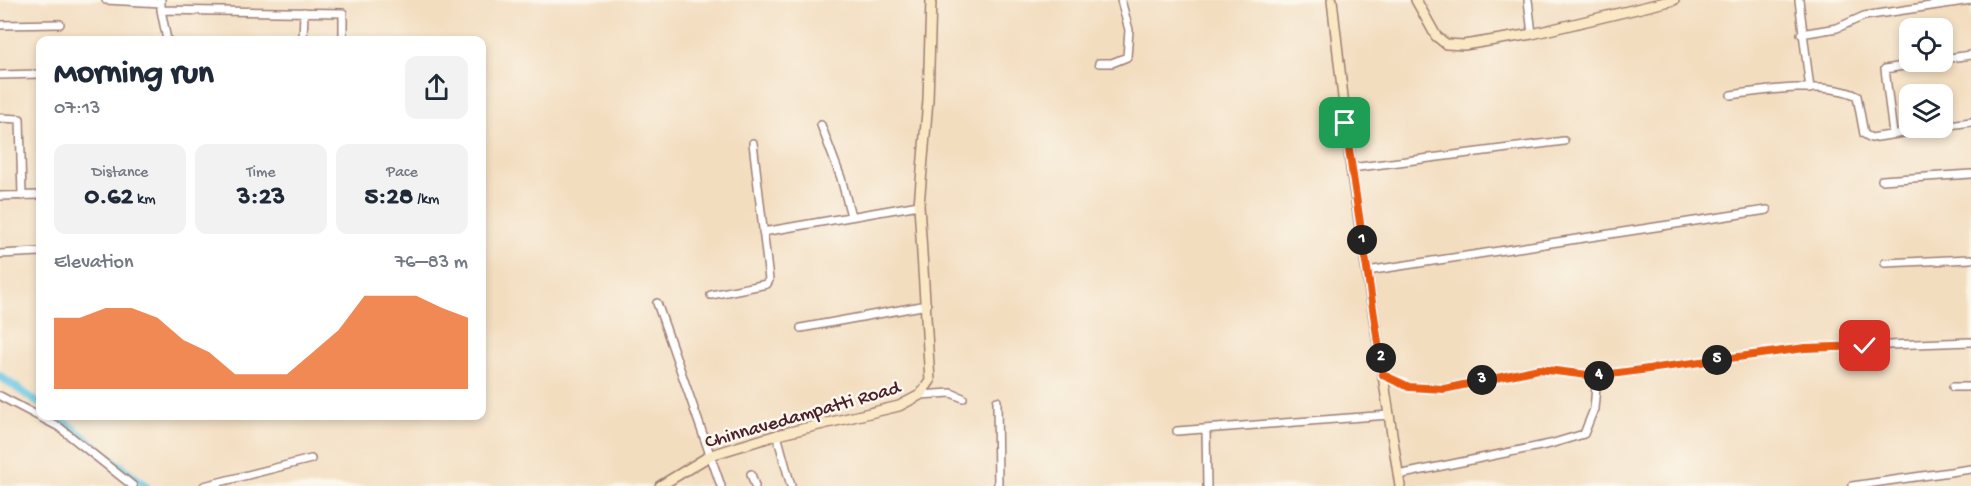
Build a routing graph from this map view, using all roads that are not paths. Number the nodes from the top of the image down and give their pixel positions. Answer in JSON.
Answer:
{"nodes":[{"id":1,"x":106,"y":0,"type":"edge"},
{"id":2,"x":931,"y":0,"type":"edge"},
{"id":3,"x":1121,"y":0,"type":"edge"},
{"id":4,"x":1332,"y":0,"type":"edge"},
{"id":5,"x":1416,"y":0,"type":"edge"},
{"id":6,"x":1528,"y":0,"type":"edge"},
{"id":7,"x":1674,"y":0,"type":"edge"},
{"id":8,"x":1799,"y":0,"type":"edge"},
{"id":9,"x":1971,"y":0,"type":"edge"},
{"id":10,"x":1643,"y":3,"type":"edge"},
{"id":11,"x":161,"y":4,"type":"edge"},
{"id":12,"x":304,"y":12,"type":"junction"},
{"id":13,"x":60,"y":24,"type":"dead end"},
{"id":14,"x":0,"y":25,"type":"edge"},
{"id":15,"x":1532,"y":34,"type":"junction"},
{"id":16,"x":1801,"y":34,"type":"junction"},
{"id":17,"x":166,"y":36,"type":"edge"},
{"id":18,"x":303,"y":36,"type":"edge"},
{"id":19,"x":343,"y":36,"type":"edge"},
{"id":20,"x":1971,"y":55,"type":"edge"},
{"id":21,"x":1953,"y":57,"type":"edge"},
{"id":22,"x":1099,"y":63,"type":"dead end"},
{"id":23,"x":1899,"y":67,"type":"edge"},
{"id":24,"x":36,"y":74,"type":"edge"},
{"id":25,"x":0,"y":75,"type":"edge"},
{"id":26,"x":1810,"y":89,"type":"junction"},
{"id":27,"x":1731,"y":95,"type":"dead end"},
{"id":28,"x":0,"y":118,"type":"edge"},
{"id":29,"x":1971,"y":122,"type":"edge"},
{"id":30,"x":1953,"y":124,"type":"edge"},
{"id":31,"x":820,"y":125,"type":"dead end"},
{"id":32,"x":1899,"y":133,"type":"edge"},
{"id":33,"x":1893,"y":134,"type":"junction"},
{"id":34,"x":1564,"y":141,"type":"dead end"},
{"id":35,"x":753,"y":143,"type":"dead end"},
{"id":36,"x":1351,"y":168,"type":"junction"},
{"id":37,"x":1971,"y":174,"type":"edge"},
{"id":38,"x":1882,"y":180,"type":"dead end"},
{"id":39,"x":36,"y":195,"type":"edge"},
{"id":40,"x":0,"y":196,"type":"edge"},
{"id":41,"x":22,"y":196,"type":"junction"},
{"id":42,"x":919,"y":205,"type":"junction"},
{"id":43,"x":1767,"y":210,"type":"dead end"},
{"id":44,"x":851,"y":216,"type":"junction"},
{"id":45,"x":763,"y":232,"type":"junction"},
{"id":46,"x":36,"y":252,"type":"edge"},
{"id":47,"x":0,"y":254,"type":"edge"},
{"id":48,"x":1971,"y":259,"type":"edge"},
{"id":49,"x":1886,"y":263,"type":"dead end"},
{"id":50,"x":1367,"y":271,"type":"junction"},
{"id":51,"x":711,"y":295,"type":"dead end"},
{"id":52,"x":657,"y":303,"type":"dead end"},
{"id":53,"x":927,"y":305,"type":"junction"},
{"id":54,"x":801,"y":328,"type":"dead end"},
{"id":55,"x":1971,"y":342,"type":"edge"},
{"id":56,"x":1383,"y":375,"type":"junction"},
{"id":57,"x":1596,"y":376,"type":"junction"},
{"id":58,"x":1953,"y":387,"type":"dead end"},
{"id":59,"x":1971,"y":387,"type":"edge"},
{"id":60,"x":920,"y":395,"type":"junction"},
{"id":61,"x":0,"y":396,"type":"edge"},
{"id":62,"x":963,"y":398,"type":"dead end"},
{"id":63,"x":997,"y":401,"type":"dead end"},
{"id":64,"x":36,"y":415,"type":"edge"},
{"id":65,"x":1389,"y":415,"type":"junction"},
{"id":66,"x":45,"y":420,"type":"edge"},
{"id":67,"x":1206,"y":429,"type":"junction"},
{"id":68,"x":1177,"y":431,"type":"dead end"},
{"id":69,"x":777,"y":435,"type":"junction"},
{"id":70,"x":711,"y":455,"type":"junction"},
{"id":71,"x":311,"y":459,"type":"dead end"},
{"id":72,"x":1971,"y":469,"type":"edge"},
{"id":73,"x":751,"y":474,"type":"dead end"},
{"id":74,"x":1398,"y":475,"type":"junction"},
{"id":75,"x":663,"y":485,"type":"edge"},
{"id":76,"x":133,"y":486,"type":"edge"},
{"id":77,"x":204,"y":486,"type":"edge"},
{"id":78,"x":720,"y":486,"type":"edge"},
{"id":79,"x":754,"y":486,"type":"edge"},
{"id":80,"x":790,"y":486,"type":"edge"},
{"id":81,"x":998,"y":486,"type":"edge"},
{"id":82,"x":1208,"y":486,"type":"edge"},
{"id":83,"x":1400,"y":486,"type":"edge"},
{"id":84,"x":1852,"y":486,"type":"edge"}],
"edges":[{"from":1,"to":11,"type":"street"},
{"from":2,"to":42,"type":"street","name":"Chinnavedampatti Road"},
{"from":3,"to":22,"type":"street"},
{"from":4,"to":36,"type":"street"},
{"from":5,"to":15,"type":"street"},
{"from":6,"to":15,"type":"street"},
{"from":7,"to":10,"type":"street"},
{"from":8,"to":16,"type":"street"},
{"from":9,"to":16,"type":"street"},
{"from":10,"to":15,"type":"street"},
{"from":11,"to":12,"type":"street"},
{"from":11,"to":17,"type":"street"},
{"from":12,"to":18,"type":"street"},
{"from":12,"to":19,"type":"street"},
{"from":13,"to":14,"type":"street"},
{"from":16,"to":26,"type":"street"},
{"from":20,"to":21,"type":"street"},
{"from":23,"to":33,"type":"street"},
{"from":24,"to":25,"type":"street"},
{"from":26,"to":27,"type":"street"},
{"from":26,"to":33,"type":"street"},
{"from":28,"to":41,"type":"street"},
{"from":29,"to":30,"type":"street"},
{"from":31,"to":44,"type":"street"},
{"from":32,"to":33,"type":"street"},
{"from":34,"to":36,"type":"street"},
{"from":35,"to":45,"type":"street"},
{"from":36,"to":50,"type":"street"},
{"from":37,"to":38,"type":"street"},
{"from":39,"to":41,"type":"street"},
{"from":40,"to":41,"type":"street"},
{"from":42,"to":44,"type":"street"},
{"from":42,"to":53,"type":"street","name":"Chinnavedampatti Road"},
{"from":43,"to":50,"type":"street"},
{"from":44,"to":45,"type":"street"},
{"from":45,"to":51,"type":"street"},
{"from":46,"to":47,"type":"street"},
{"from":48,"to":49,"type":"street"},
{"from":50,"to":56,"type":"street"},
{"from":52,"to":70,"type":"street"},
{"from":53,"to":54,"type":"street"},
{"from":53,"to":60,"type":"street","name":"Chinnavedampatti Road"},
{"from":55,"to":57,"type":"street"},
{"from":56,"to":57,"type":"street"},
{"from":56,"to":65,"type":"street"},
{"from":57,"to":74,"type":"street"},
{"from":58,"to":59,"type":"street"},
{"from":60,"to":62,"type":"street"},
{"from":60,"to":69,"type":"street","name":"Chinnavedampatti Road"},
{"from":61,"to":64,"type":"street"},
{"from":63,"to":81,"type":"street"},
{"from":65,"to":67,"type":"street"},
{"from":65,"to":74,"type":"street"},
{"from":66,"to":76,"type":"street"},
{"from":67,"to":68,"type":"street"},
{"from":67,"to":82,"type":"street"},
{"from":69,"to":70,"type":"street","name":"Chinnavedampatti Road"},
{"from":69,"to":80,"type":"street"},
{"from":70,"to":75,"type":"street","name":"Chinnavedampatti Road"},
{"from":70,"to":78,"type":"street"},
{"from":71,"to":77,"type":"street"},
{"from":72,"to":84,"type":"street"},
{"from":73,"to":79,"type":"street"},
{"from":74,"to":83,"type":"street"}]}
